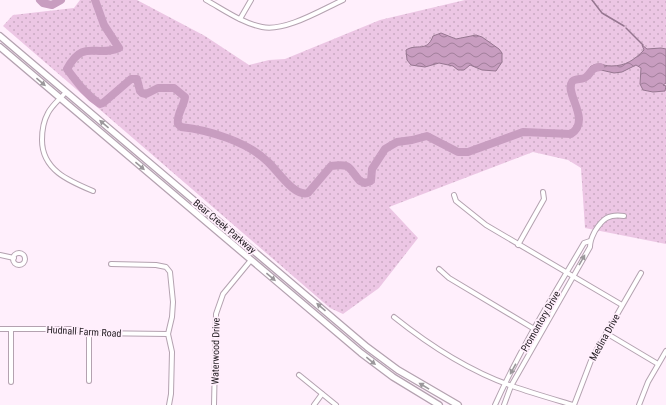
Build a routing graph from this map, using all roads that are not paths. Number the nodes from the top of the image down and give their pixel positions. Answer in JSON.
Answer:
{"nodes":[{"id":1,"x":206,"y":0,"type":"edge"},
{"id":2,"x":251,"y":0,"type":"edge"},
{"id":3,"x":343,"y":0,"type":"edge"},
{"id":4,"x":240,"y":19,"type":"junction"},
{"id":5,"x":0,"y":36,"type":"edge"},
{"id":6,"x":0,"y":47,"type":"edge"},
{"id":7,"x":17,"y":50,"type":"junction"},
{"id":8,"x":11,"y":57,"type":"junction"},
{"id":9,"x":66,"y":92,"type":"junction"},
{"id":10,"x":60,"y":98,"type":"junction"},
{"id":11,"x":93,"y":191,"type":"dead end"},
{"id":12,"x":543,"y":192,"type":"dead end"},
{"id":13,"x":454,"y":195,"type":"dead end"},
{"id":14,"x":624,"y":216,"type":"dead end"},
{"id":15,"x":590,"y":240,"type":"junction"},
{"id":16,"x":518,"y":245,"type":"junction"},
{"id":17,"x":0,"y":255,"type":"edge"},
{"id":18,"x":14,"y":258,"type":"dead end"},
{"id":19,"x":251,"y":260,"type":"junction"},
{"id":20,"x":112,"y":264,"type":"dead end"},
{"id":21,"x":439,"y":269,"type":"dead end"},
{"id":22,"x":567,"y":273,"type":"junction"},
{"id":23,"x":641,"y":273,"type":"dead end"},
{"id":24,"x":573,"y":276,"type":"junction"},
{"id":25,"x":622,"y":305,"type":"junction"},
{"id":26,"x":394,"y":317,"type":"dead end"},
{"id":27,"x":0,"y":329,"type":"edge"},
{"id":28,"x":11,"y":329,"type":"junction"},
{"id":29,"x":534,"y":329,"type":"junction"},
{"id":30,"x":540,"y":332,"type":"junction"},
{"id":31,"x":89,"y":333,"type":"junction"},
{"id":32,"x":606,"y":333,"type":"junction"},
{"id":33,"x":168,"y":334,"type":"junction"},
{"id":34,"x":666,"y":351,"type":"edge"},
{"id":35,"x":658,"y":364,"type":"junction"},
{"id":36,"x":299,"y":375,"type":"dead end"},
{"id":37,"x":89,"y":381,"type":"dead end"},
{"id":38,"x":11,"y":382,"type":"dead end"},
{"id":39,"x":505,"y":383,"type":"junction"},
{"id":40,"x":511,"y":386,"type":"junction"},
{"id":41,"x":322,"y":394,"type":"junction"},
{"id":42,"x":496,"y":403,"type":"edge"},
{"id":43,"x":169,"y":405,"type":"edge"},
{"id":44,"x":214,"y":405,"type":"edge"},
{"id":45,"x":314,"y":405,"type":"edge"},
{"id":46,"x":336,"y":405,"type":"edge"},
{"id":47,"x":439,"y":405,"type":"edge"},
{"id":48,"x":458,"y":405,"type":"edge"},
{"id":49,"x":504,"y":405,"type":"edge"},
{"id":50,"x":574,"y":405,"type":"edge"},
{"id":51,"x":639,"y":405,"type":"edge"}],
"edges":[{"from":1,"to":4,"type":"street"},
{"from":2,"to":4,"type":"street"},
{"from":3,"to":4,"type":"street"},
{"from":5,"to":7,"type":"main road","name":"Bear Creek Parkway"},
{"from":6,"to":8,"type":"main road","name":"Bear Creek Parkway"},
{"from":7,"to":8,"type":"main road"},
{"from":7,"to":9,"type":"main road","name":"Bear Creek Parkway"},
{"from":8,"to":10,"type":"main road","name":"Bear Creek Parkway","one_way":true},
{"from":9,"to":10,"type":"street"},
{"from":48,"to":9,"type":"main road","name":"Bear Creek Parkway","one_way":true},
{"from":10,"to":11,"type":"street"},
{"from":10,"to":19,"type":"main road","name":"Bear Creek Parkway","one_way":true},
{"from":12,"to":16,"type":"street"},
{"from":13,"to":16,"type":"street"},
{"from":14,"to":15,"type":"street","name":"Promontory Drive"},
{"from":15,"to":22,"type":"street","name":"Promontory Drive"},
{"from":24,"to":15,"type":"street","name":"Promontory Drive","one_way":true},
{"from":16,"to":22,"type":"street"},
{"from":17,"to":18,"type":"street"},
{"from":19,"to":44,"type":"street","name":"Waterwood Drive"},
{"from":19,"to":47,"type":"main road","name":"Bear Creek Parkway","one_way":true},
{"from":20,"to":33,"type":"street"},
{"from":21,"to":29,"type":"street"},
{"from":22,"to":24,"type":"street"},
{"from":22,"to":29,"type":"street","name":"Promontory Drive"},
{"from":23,"to":25,"type":"street","name":"Medina Drive"},
{"from":24,"to":25,"type":"street"},
{"from":24,"to":30,"type":"street","name":"Promontory Drive"},
{"from":25,"to":32,"type":"street","name":"Medina Drive"},
{"from":26,"to":39,"type":"street"},
{"from":27,"to":28,"type":"street","name":"Hudnall Farm Road"},
{"from":28,"to":31,"type":"street","name":"Hudnall Farm Road"},
{"from":28,"to":38,"type":"street"},
{"from":29,"to":30,"type":"street"},
{"from":29,"to":39,"type":"street","name":"Promontory Drive","one_way":true},
{"from":30,"to":40,"type":"street","name":"Promontory Drive"},
{"from":31,"to":33,"type":"street","name":"Hudnall Farm Road"},
{"from":31,"to":37,"type":"street"},
{"from":32,"to":35,"type":"street"},
{"from":32,"to":50,"type":"street","name":"Medina Drive"},
{"from":33,"to":43,"type":"street"},
{"from":34,"to":35,"type":"street"},
{"from":35,"to":51,"type":"street"},
{"from":36,"to":41,"type":"street"},
{"from":39,"to":40,"type":"street"},
{"from":39,"to":42,"type":"street","name":"Promontory Drive"},
{"from":40,"to":49,"type":"street","name":"Promontory Drive"},
{"from":40,"to":50,"type":"street"},
{"from":41,"to":45,"type":"street"},
{"from":41,"to":46,"type":"street"},
{"from":42,"to":49,"type":"street"}]}
